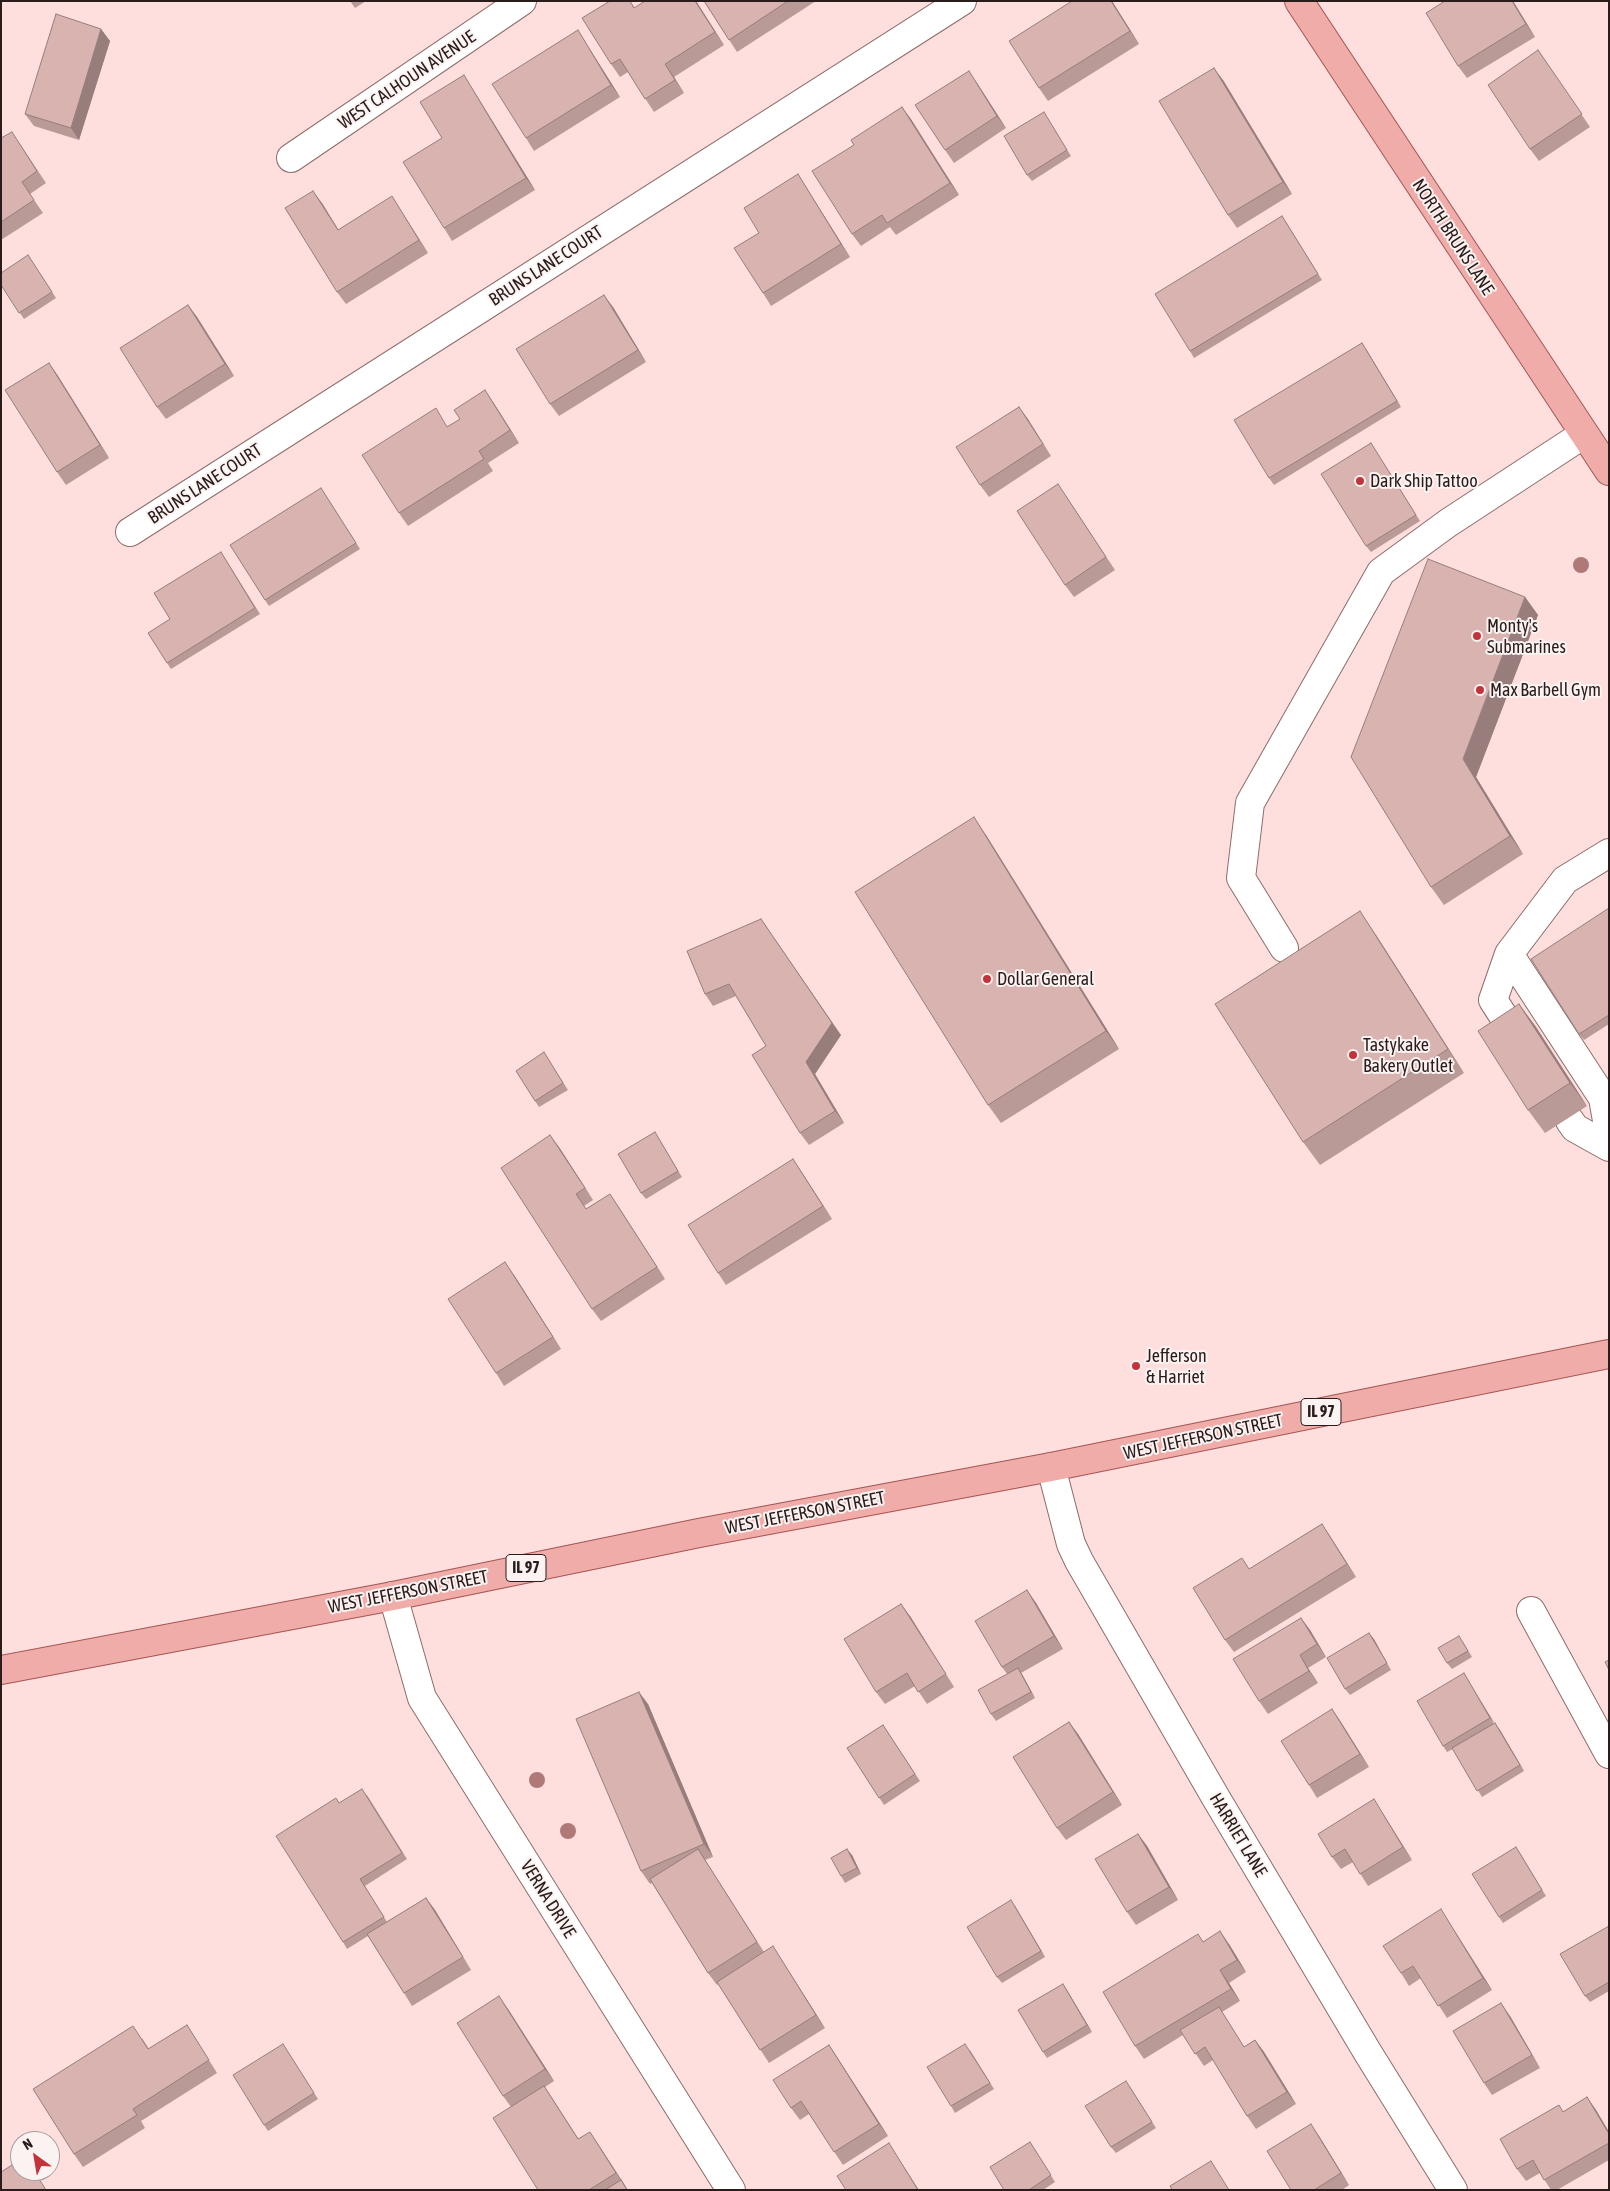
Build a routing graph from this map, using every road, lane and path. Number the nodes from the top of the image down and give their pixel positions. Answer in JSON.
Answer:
{"nodes":[{"id":1,"x":522,"y":1,"type":"edge"},
{"id":2,"x":962,"y":1,"type":"edge"},
{"id":3,"x":1299,"y":1,"type":"edge"},
{"id":4,"x":291,"y":158,"type":"dead end"},
{"id":5,"x":1584,"y":434,"type":"junction"},
{"id":6,"x":1609,"y":471,"type":"edge"},
{"id":7,"x":130,"y":532,"type":"dead end"},
{"id":8,"x":1609,"y":853,"type":"edge"},
{"id":9,"x":1284,"y":948,"type":"dead end"},
{"id":10,"x":1509,"y":954,"type":"junction"},
{"id":11,"x":1515,"y":1034,"type":"edge"},
{"id":12,"x":1606,"y":1097,"type":"edge"},
{"id":13,"x":1570,"y":1121,"type":"edge"},
{"id":14,"x":1609,"y":1132,"type":"edge"},
{"id":15,"x":1609,"y":1146,"type":"edge"},
{"id":16,"x":1609,"y":1354,"type":"edge"},
{"id":17,"x":1051,"y":1467,"type":"junction"},
{"id":18,"x":393,"y":1596,"type":"junction"},
{"id":19,"x":1531,"y":1611,"type":"dead end"},
{"id":20,"x":1,"y":1670,"type":"edge"},
{"id":21,"x":1609,"y":1754,"type":"edge"},
{"id":22,"x":731,"y":2190,"type":"edge"},
{"id":23,"x":1453,"y":2190,"type":"edge"}],
"edges":[{"from":1,"to":4,"type":"street","name":"WEST CALHOUN AVENUE"},
{"from":2,"to":7,"type":"street","name":"BRUNS LANE COURT"},
{"from":3,"to":5,"type":"main road","name":"NORTH BRUNS LANE"},
{"from":5,"to":6,"type":"main road","name":"NORTH BRUNS LANE"},
{"from":5,"to":9,"type":"street"},
{"from":8,"to":10,"type":"street"},
{"from":10,"to":11,"type":"street"},
{"from":10,"to":12,"type":"street"},
{"from":12,"to":14,"type":"street"},
{"from":13,"to":15,"type":"street"},
{"from":16,"to":17,"type":"main road","name":"WEST JEFFERSON STREET","number":"IL 97"},
{"from":17,"to":18,"type":"main road","name":"WEST JEFFERSON STREET","number":"IL 97"},
{"from":17,"to":23,"type":"street","name":"HARRIET LANE"},
{"from":18,"to":20,"type":"main road","name":"WEST JEFFERSON STREET","number":"IL 97"},
{"from":18,"to":22,"type":"street","name":"VERNA DRIVE"},
{"from":19,"to":21,"type":"street"}]}
